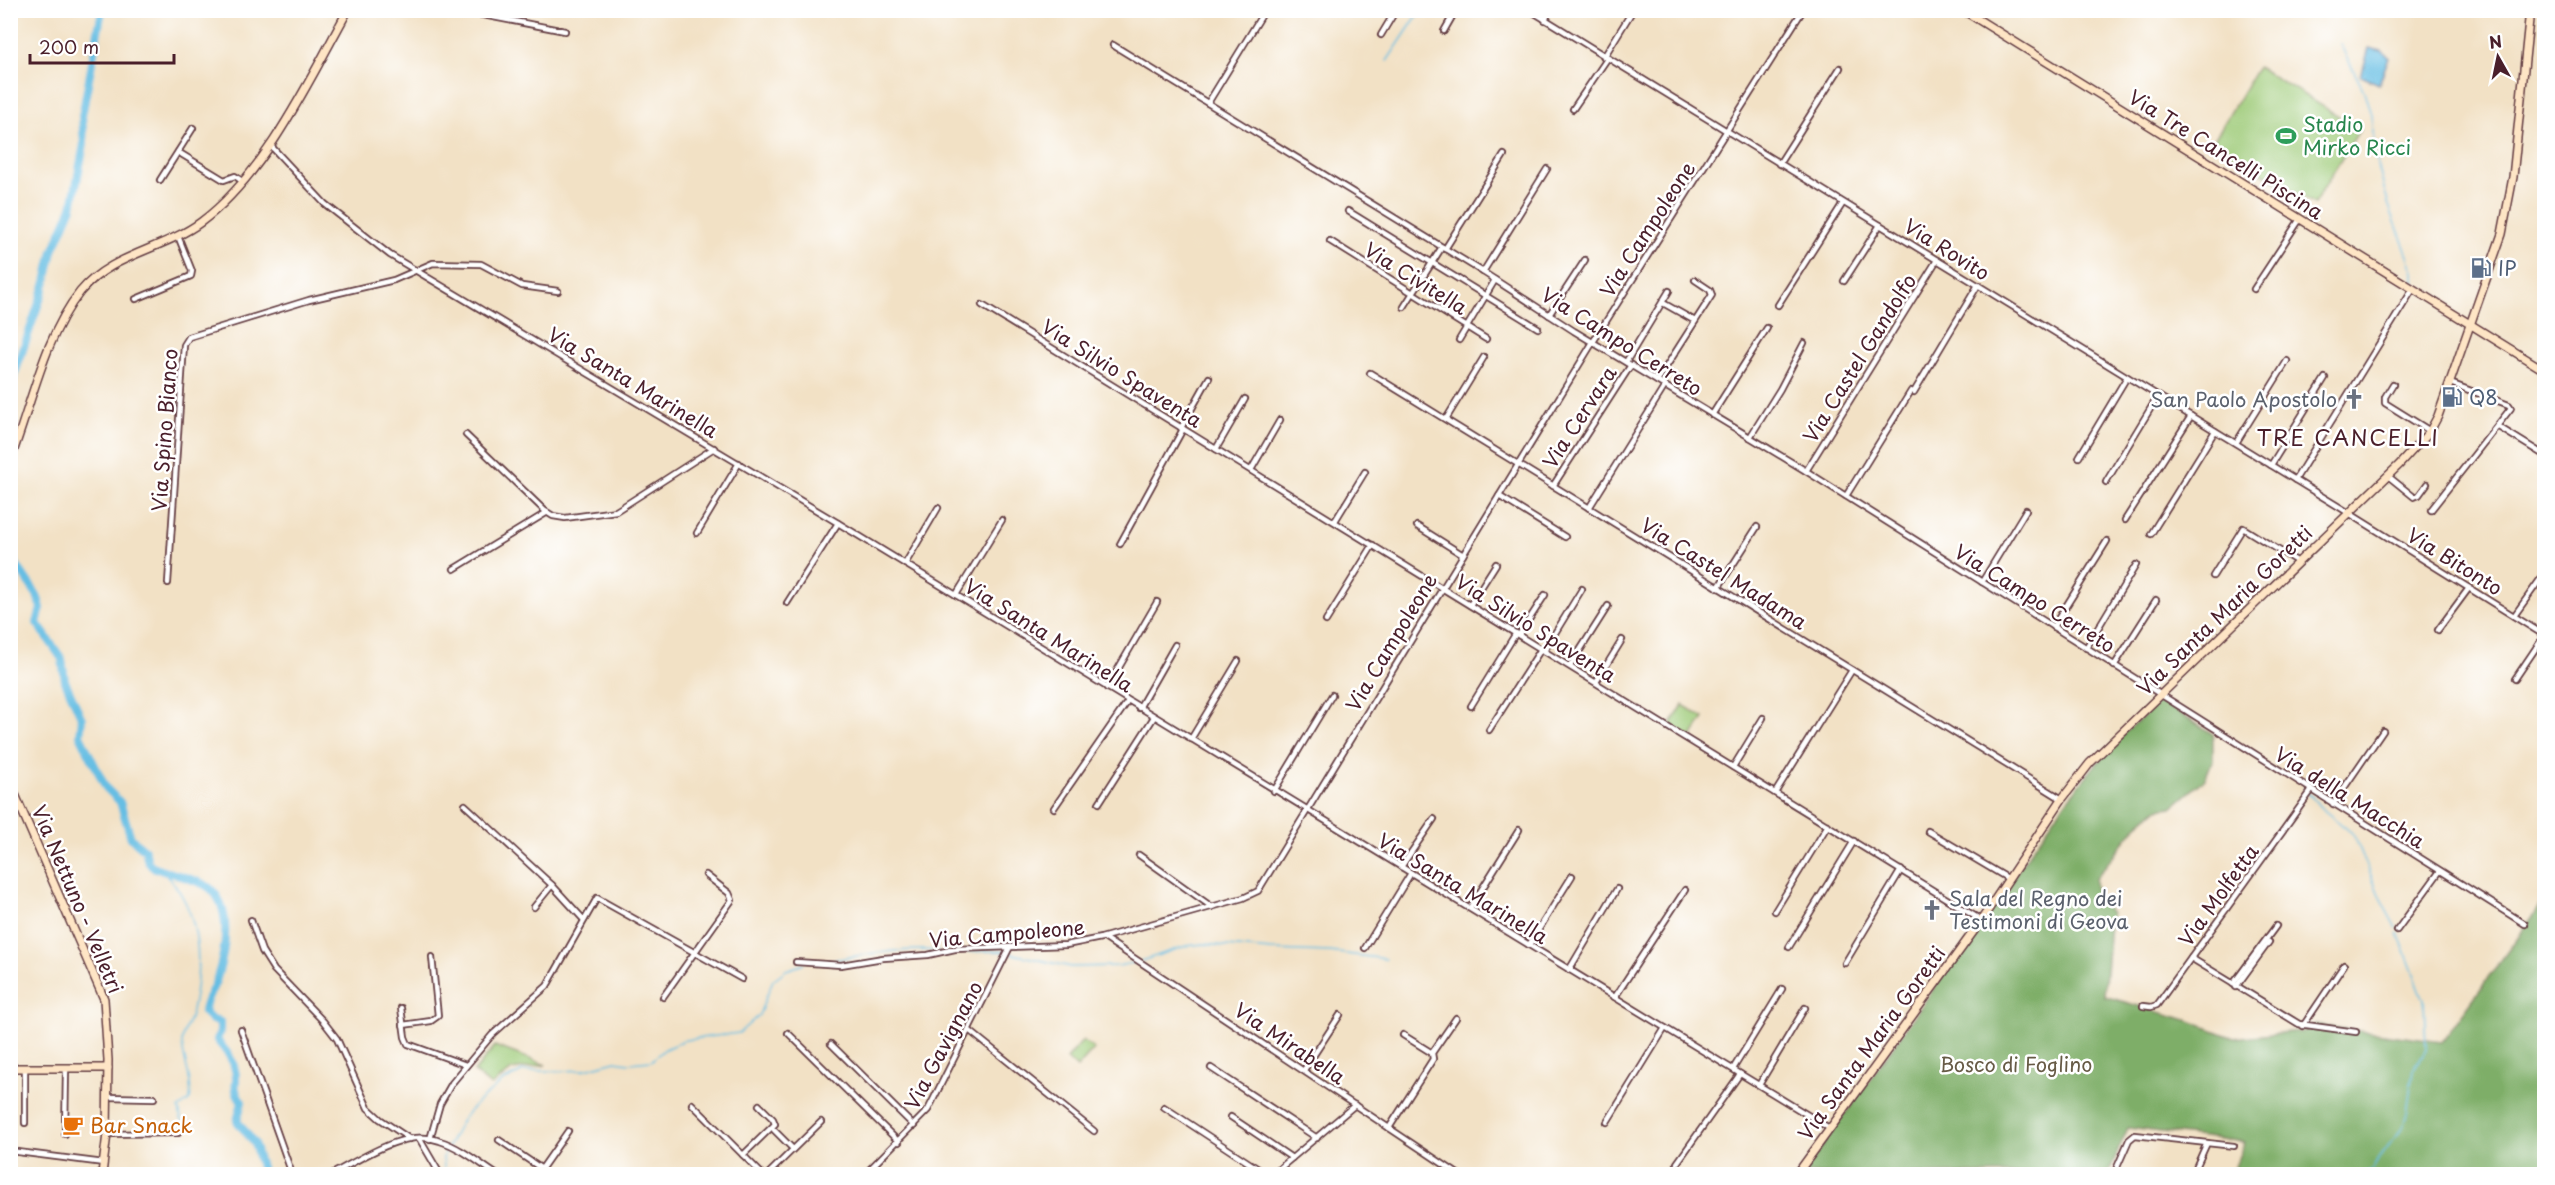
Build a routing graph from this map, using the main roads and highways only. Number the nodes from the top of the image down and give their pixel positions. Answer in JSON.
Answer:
{"nodes":[{"id":1,"x":348,"y":10,"type":"edge"},
{"id":2,"x":1963,"y":10,"type":"edge"},
{"id":3,"x":2530,"y":10,"type":"edge"},
{"id":4,"x":1976,"y":14,"type":"edge"},
{"id":5,"x":2471,"y":325,"type":"junction"},
{"id":6,"x":2544,"y":370,"type":"edge"},
{"id":7,"x":10,"y":460,"type":"edge"},
{"id":8,"x":10,"y":783,"type":"edge"},
{"id":9,"x":10,"y":1068,"type":"edge"},
{"id":10,"x":108,"y":1068,"type":"junction"},
{"id":11,"x":102,"y":1174,"type":"edge"},
{"id":12,"x":1797,"y":1174,"type":"edge"}],
"edges":[{"from":1,"to":7,"type":"main road"},
{"from":2,"to":4,"type":"main road","name":"Via Tre Cancelli Piscina"},
{"from":3,"to":5,"type":"main road","name":"Via Santa Maria Goretti"},
{"from":4,"to":5,"type":"main road","name":"Via Tre Cancelli Piscina"},
{"from":5,"to":6,"type":"main road","name":"Via Tre Cancelli Piscina"},
{"from":5,"to":12,"type":"main road","name":"Via Santa Maria Goretti"},
{"from":8,"to":10,"type":"main road","name":"Via Nettuno - Velletri"},
{"from":9,"to":10,"type":"main road"},
{"from":10,"to":11,"type":"main road","name":"Via Nettuno - Velletri"}]}
